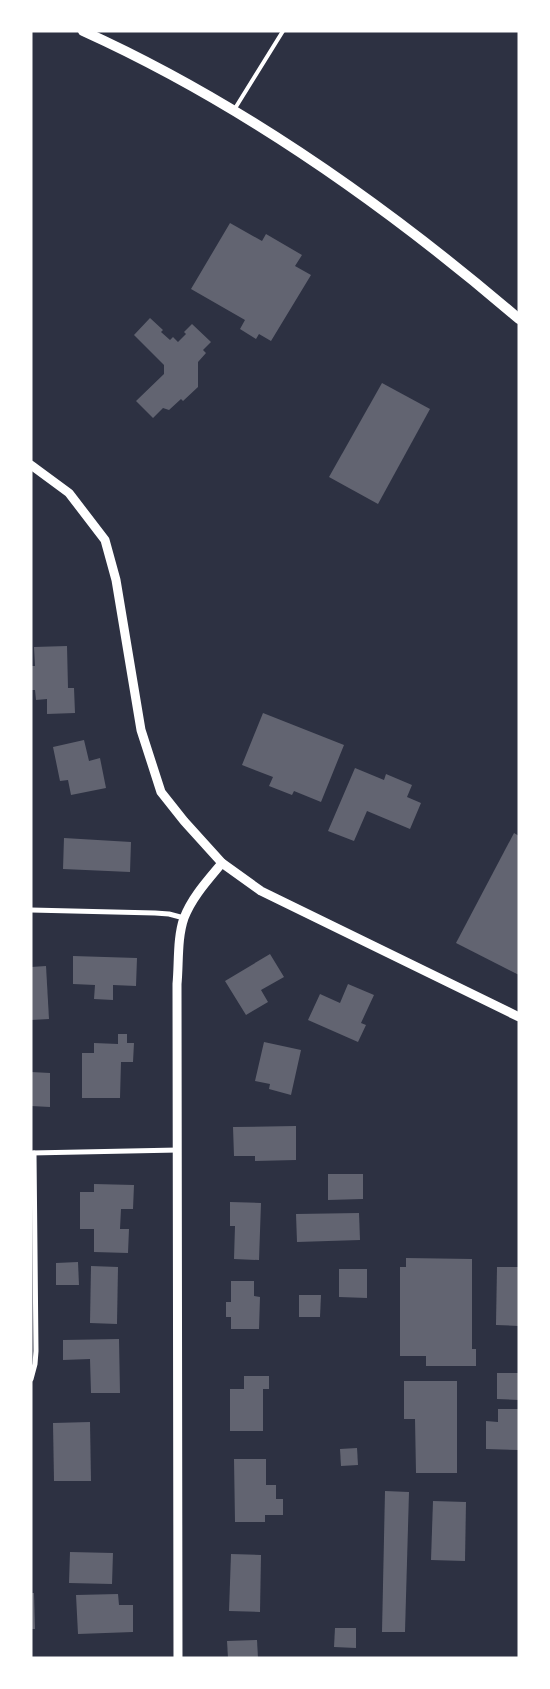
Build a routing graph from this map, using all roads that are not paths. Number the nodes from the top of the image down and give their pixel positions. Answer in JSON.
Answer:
{"nodes":[{"id":1,"x":83,"y":31,"type":"edge"},
{"id":2,"x":283,"y":31,"type":"edge"},
{"id":3,"x":233,"y":110,"type":"junction"},
{"id":4,"x":519,"y":319,"type":"edge"},
{"id":5,"x":31,"y":465,"type":"edge"},
{"id":6,"x":222,"y":863,"type":"junction"},
{"id":7,"x":31,"y":910,"type":"edge"},
{"id":8,"x":184,"y":918,"type":"junction"},
{"id":9,"x":519,"y":1017,"type":"edge"},
{"id":10,"x":178,"y":1150,"type":"junction"},
{"id":11,"x":33,"y":1153,"type":"edge"},
{"id":12,"x":31,"y":1379,"type":"edge"},
{"id":13,"x":178,"y":1658,"type":"edge"}],
"edges":[{"from":1,"to":3,"type":"main road"},
{"from":2,"to":3,"type":"lane"},
{"from":3,"to":4,"type":"main road"},
{"from":5,"to":6,"type":"street"},
{"from":6,"to":8,"type":"street"},
{"from":6,"to":9,"type":"street"},
{"from":7,"to":8,"type":"street"},
{"from":8,"to":10,"type":"street"},
{"from":10,"to":11,"type":"street"},
{"from":10,"to":13,"type":"street"},
{"from":11,"to":12,"type":"street"}]}
